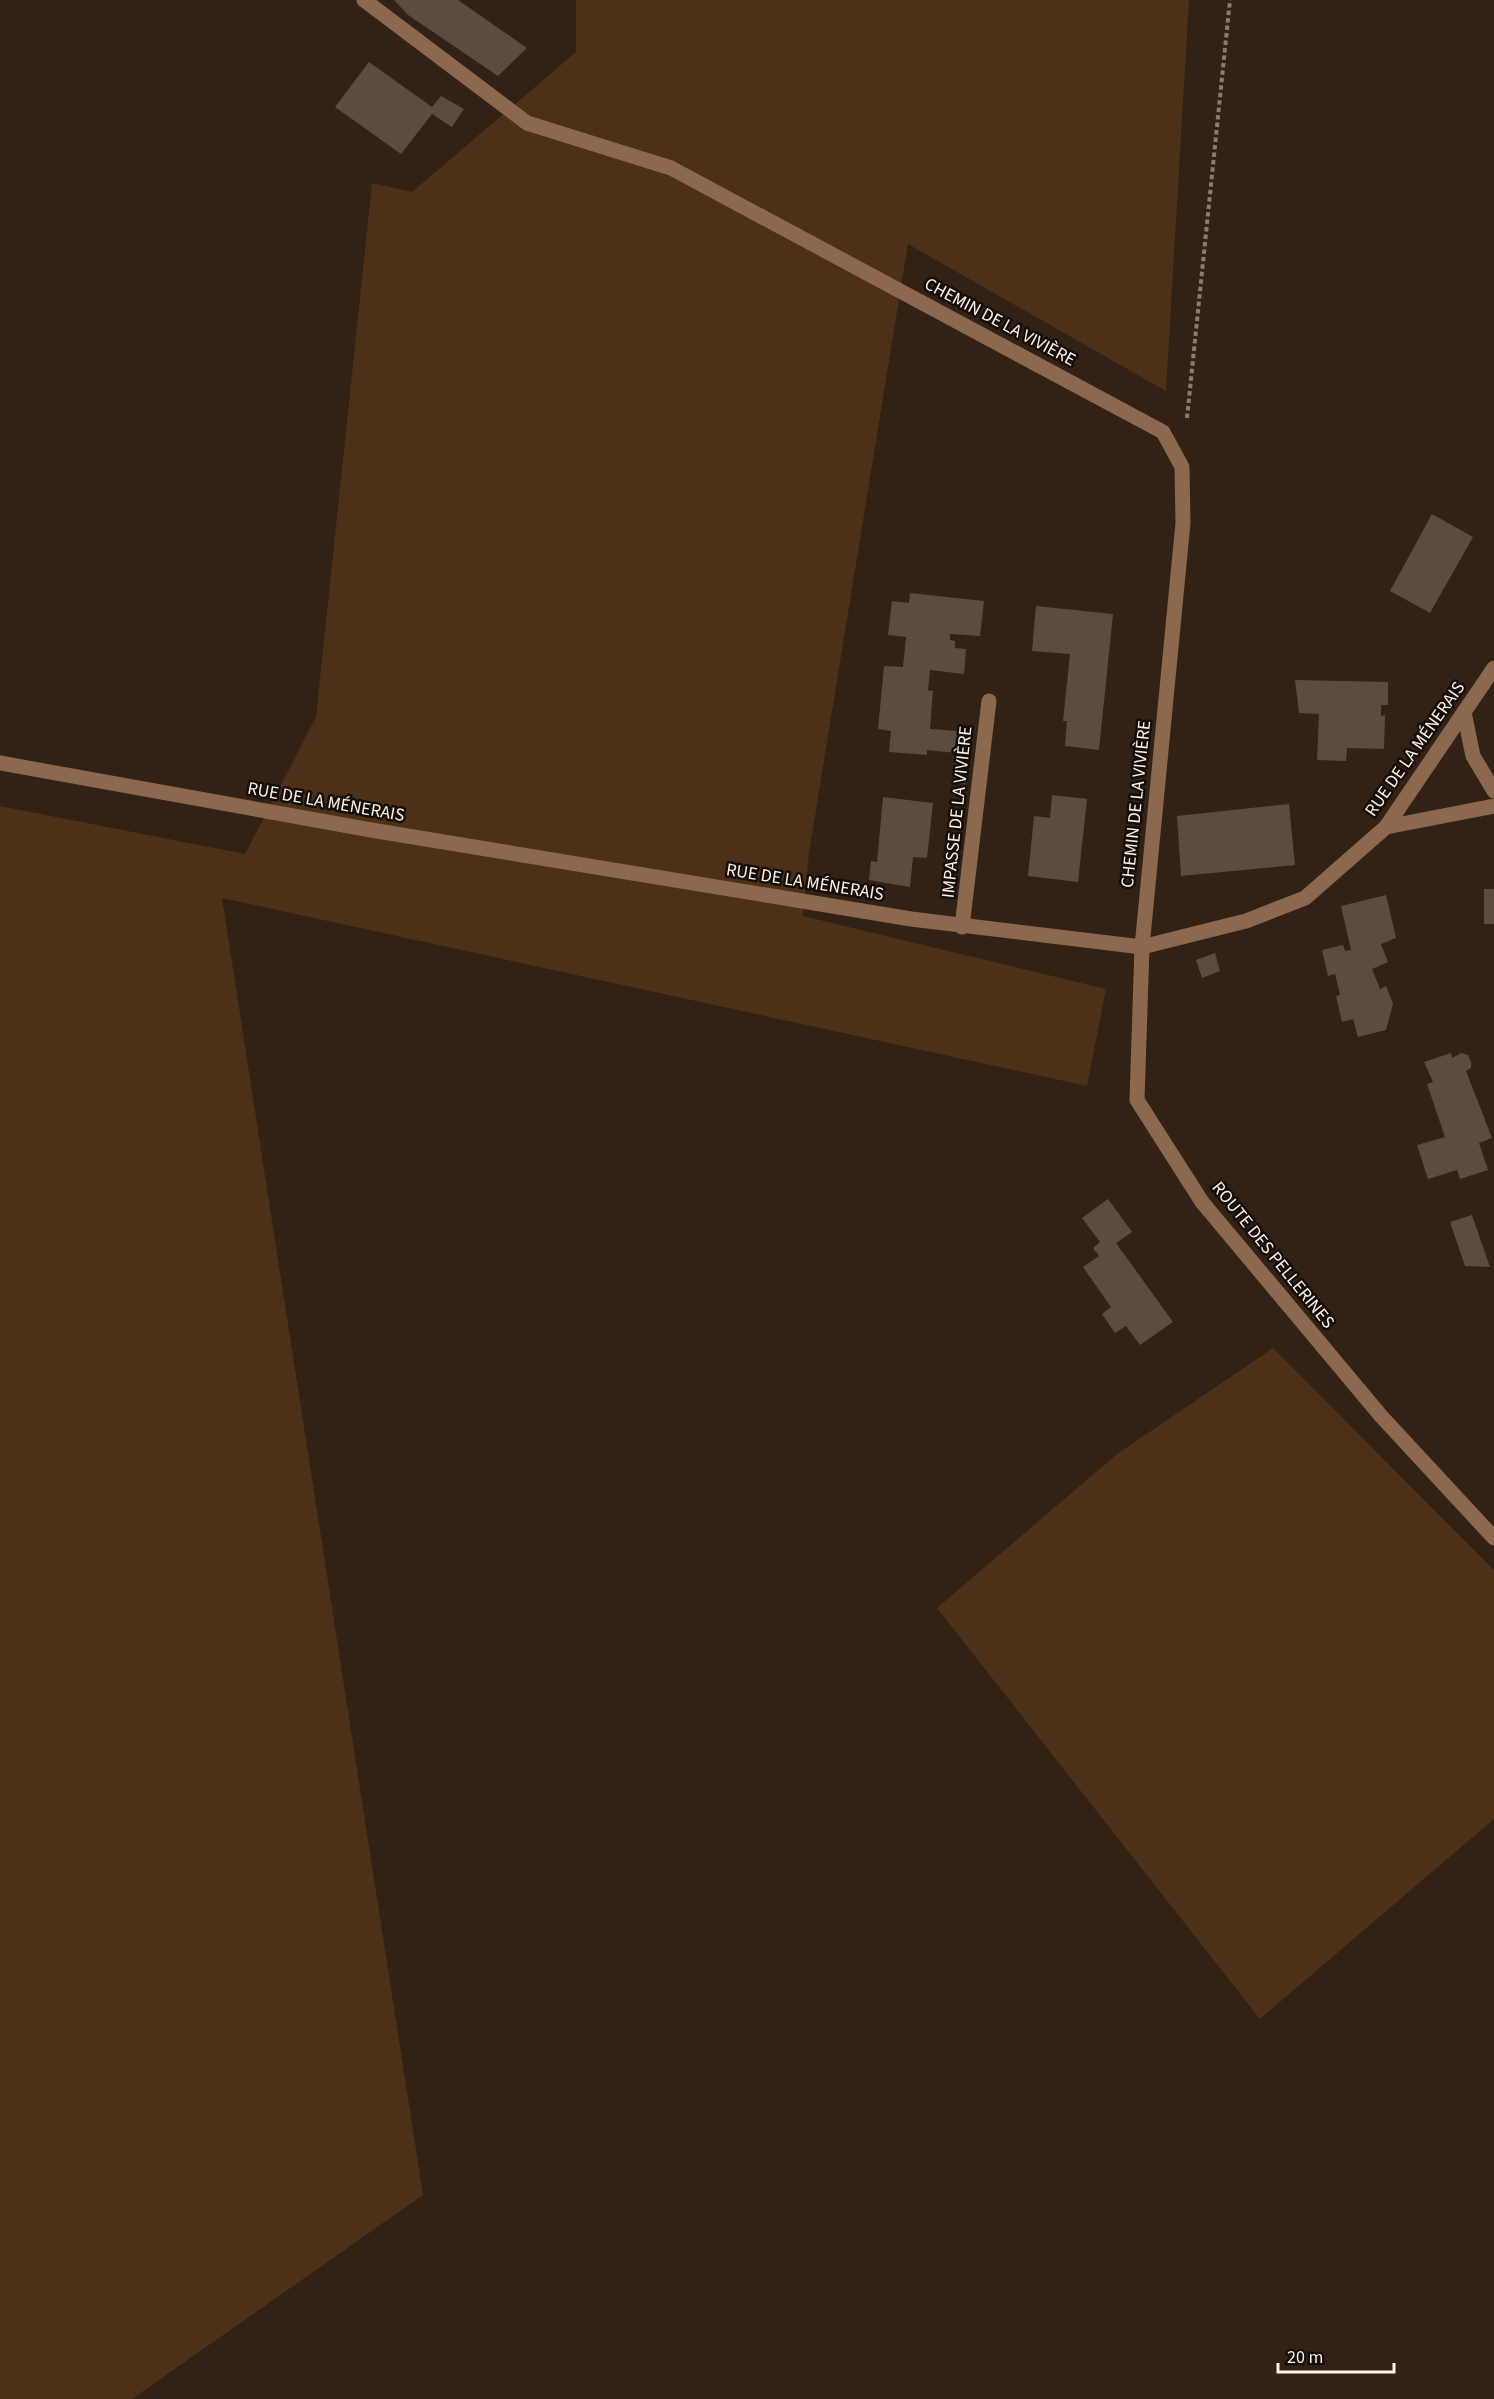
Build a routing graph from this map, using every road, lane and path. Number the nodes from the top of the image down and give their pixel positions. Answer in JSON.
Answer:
{"nodes":[{"id":1,"x":364,"y":0,"type":"edge"},
{"id":2,"x":1230,"y":0,"type":"edge"},
{"id":3,"x":1187,"y":420,"type":"dead end"},
{"id":4,"x":1494,"y":668,"type":"edge"},
{"id":5,"x":989,"y":701,"type":"dead end"},
{"id":6,"x":1464,"y":712,"type":"junction"},
{"id":7,"x":0,"y":763,"type":"edge"},
{"id":8,"x":1494,"y":791,"type":"edge"},
{"id":9,"x":1494,"y":806,"type":"edge"},
{"id":10,"x":1386,"y":827,"type":"junction"},
{"id":11,"x":962,"y":927,"type":"junction"},
{"id":12,"x":1142,"y":947,"type":"junction"},
{"id":13,"x":1494,"y":1538,"type":"edge"}],
"edges":[{"from":1,"to":12,"type":"street","name":"CHEMIN DE LA VIVIÈRE"},
{"from":2,"to":3,"type":"path"},
{"from":4,"to":6,"type":"street","name":"RUE DE LA MÉNERAIS"},
{"from":5,"to":11,"type":"street","name":"IMPASSE DE LA VIVIÈRE"},
{"from":6,"to":8,"type":"street"},
{"from":6,"to":10,"type":"street","name":"RUE DE LA MÉNERAIS"},
{"from":7,"to":11,"type":"street","name":"RUE DE LA MÉNERAIS"},
{"from":9,"to":10,"type":"street"},
{"from":10,"to":12,"type":"street","name":"RUE DE LA MÉNERAIS"},
{"from":11,"to":12,"type":"street","name":"RUE DE LA MÉNERAIS"},
{"from":12,"to":13,"type":"street","name":"ROUTE DES PELLERINES"}]}
